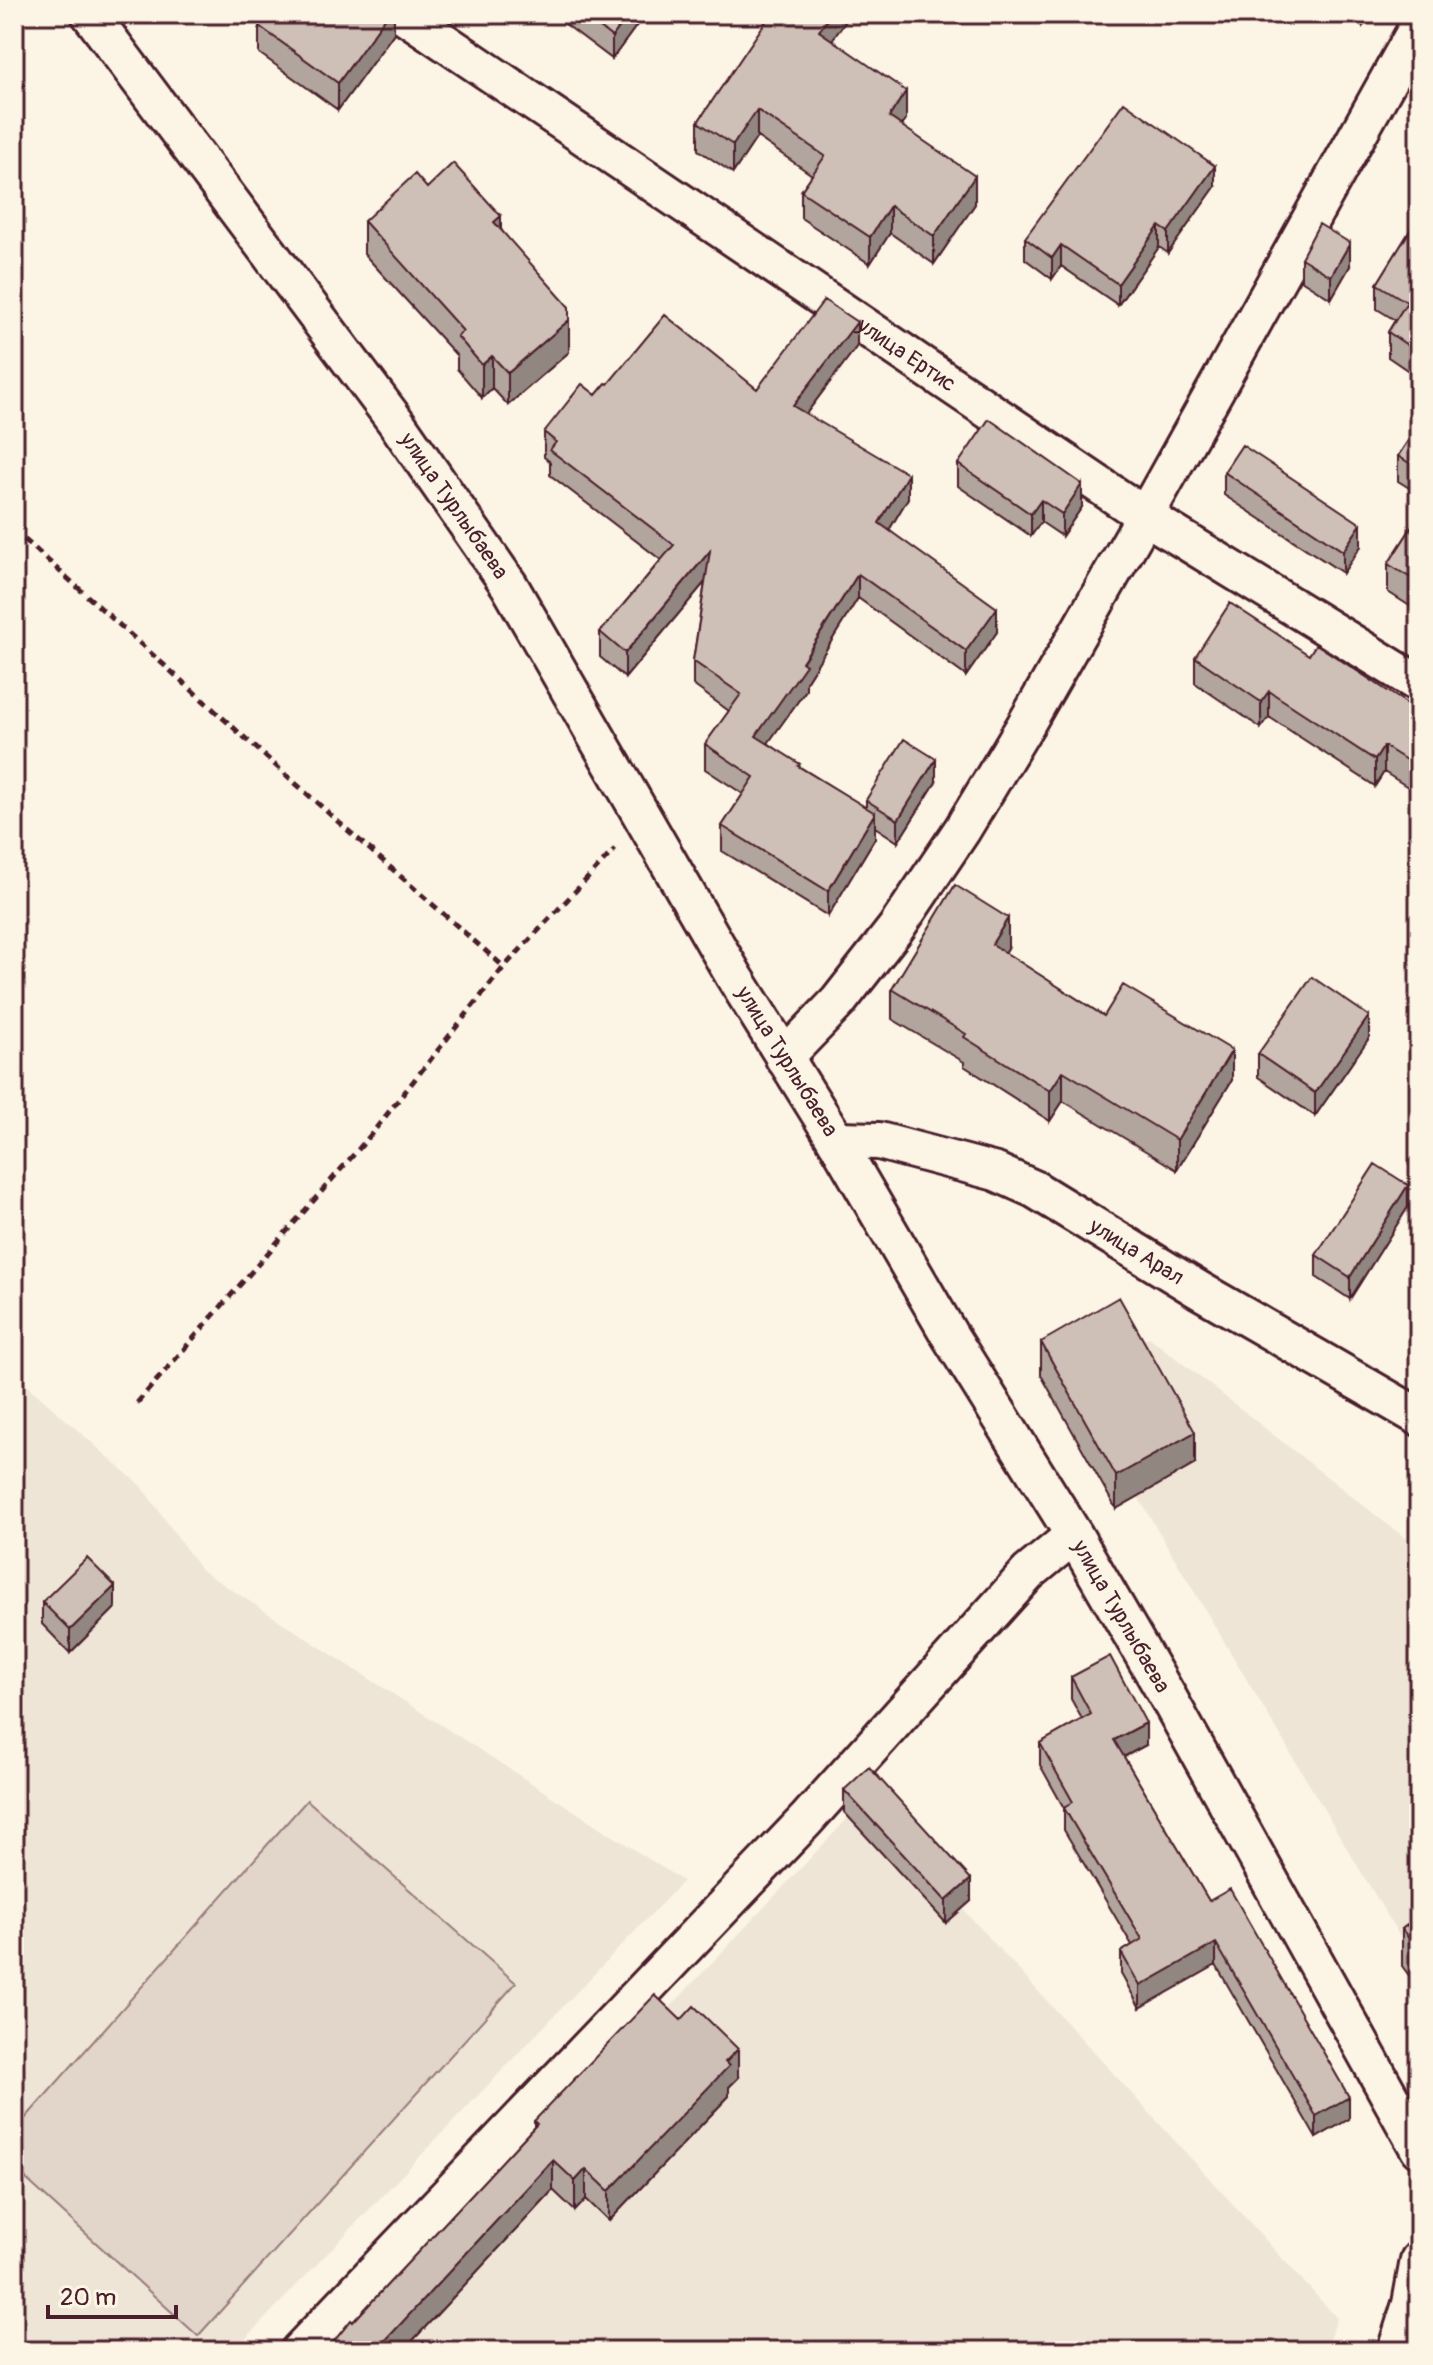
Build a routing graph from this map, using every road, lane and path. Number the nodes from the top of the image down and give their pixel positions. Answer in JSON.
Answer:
{"nodes":[{"id":1,"x":90,"y":14,"type":"edge"},
{"id":2,"x":403,"y":14,"type":"edge"},
{"id":3,"x":1419,"y":25,"type":"edge"},
{"id":4,"x":1145,"y":516,"type":"junction"},
{"id":5,"x":14,"y":530,"type":"edge"},
{"id":6,"x":1419,"y":684,"type":"edge"},
{"id":7,"x":644,"y":820,"type":"junction"},
{"id":8,"x":504,"y":967,"type":"junction"},
{"id":9,"x":784,"y":1058,"type":"junction"},
{"id":10,"x":836,"y":1140,"type":"junction"},
{"id":11,"x":137,"y":1403,"type":"dead end"},
{"id":12,"x":1419,"y":1417,"type":"edge"},
{"id":13,"x":1074,"y":1535,"type":"junction"},
{"id":14,"x":1419,"y":2149,"type":"edge"},
{"id":15,"x":1419,"y":2260,"type":"edge"},
{"id":16,"x":299,"y":2351,"type":"edge"},
{"id":17,"x":1396,"y":2351,"type":"edge"}],
"edges":[{"from":1,"to":7,"type":"street","name":"улица Турлыбаева"},
{"from":2,"to":4,"type":"street","name":"улица Ертис"},
{"from":3,"to":4,"type":"street"},
{"from":4,"to":6,"type":"street","name":"улица Ертис"},
{"from":4,"to":9,"type":"street"},
{"from":5,"to":8,"type":"path"},
{"from":7,"to":8,"type":"path"},
{"from":7,"to":9,"type":"street","name":"улица Турлыбаева"},
{"from":8,"to":11,"type":"path"},
{"from":9,"to":10,"type":"street","name":"улица Турлыбаева"},
{"from":10,"to":12,"type":"street","name":"улица Арал"},
{"from":10,"to":13,"type":"street","name":"улица Турлыбаева"},
{"from":13,"to":14,"type":"street","name":"улица Турлыбаева"},
{"from":13,"to":16,"type":"street"},
{"from":15,"to":17,"type":"street"}]}
